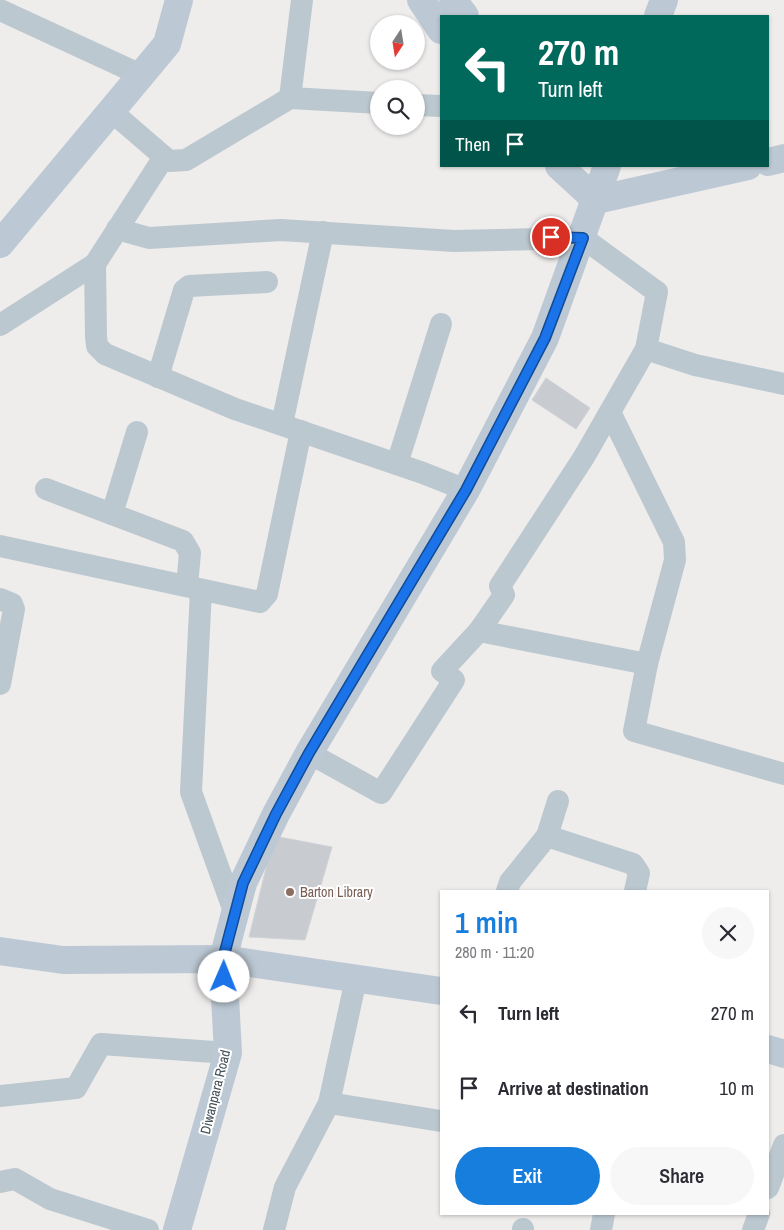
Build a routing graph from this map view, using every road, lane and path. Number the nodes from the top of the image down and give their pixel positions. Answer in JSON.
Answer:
{"nodes":[{"id":1,"x":180,"y":0,"type":"edge"},
{"id":2,"x":302,"y":0,"type":"edge"},
{"id":3,"x":420,"y":0,"type":"edge"},
{"id":4,"x":453,"y":0,"type":"edge"},
{"id":5,"x":664,"y":0,"type":"edge"},
{"id":6,"x":5,"y":14,"type":"edge"},
{"id":7,"x":463,"y":15,"type":"edge"},
{"id":8,"x":658,"y":15,"type":"edge"},
{"id":9,"x":440,"y":29,"type":"edge"},
{"id":10,"x":141,"y":75,"type":"junction"},
{"id":11,"x":290,"y":98,"type":"junction"},
{"id":12,"x":370,"y":102,"type":"edge"},
{"id":13,"x":425,"y":105,"type":"edge"},
{"id":14,"x":440,"y":106,"type":"edge"},
{"id":15,"x":110,"y":112,"type":"junction"},
{"id":16,"x":164,"y":157,"type":"junction"},
{"id":17,"x":784,"y":158,"type":"edge"},
{"id":18,"x":769,"y":162,"type":"edge"},
{"id":19,"x":560,"y":167,"type":"edge"},
{"id":20,"x":607,"y":167,"type":"edge"},
{"id":21,"x":744,"y":167,"type":"edge"},
{"id":22,"x":596,"y":200,"type":"junction"},
{"id":23,"x":117,"y":229,"type":"junction"},
{"id":24,"x":323,"y":232,"type":"junction"},
{"id":25,"x":583,"y":238,"type":"junction"},
{"id":26,"x":0,"y":244,"type":"edge"},
{"id":27,"x":95,"y":264,"type":"junction"},
{"id":28,"x":267,"y":282,"type":"dead end"},
{"id":29,"x":441,"y":324,"type":"dead end"},
{"id":30,"x":0,"y":326,"type":"edge"},
{"id":31,"x":646,"y":349,"type":"junction"},
{"id":32,"x":158,"y":377,"type":"junction"},
{"id":33,"x":784,"y":384,"type":"edge"},
{"id":34,"x":610,"y":412,"type":"junction"},
{"id":35,"x":291,"y":428,"type":"junction"},
{"id":36,"x":137,"y":432,"type":"dead end"},
{"id":37,"x":397,"y":464,"type":"junction"},
{"id":38,"x":46,"y":489,"type":"dead end"},
{"id":39,"x":466,"y":490,"type":"junction"},
{"id":40,"x":112,"y":514,"type":"junction"},
{"id":41,"x":0,"y":546,"type":"edge"},
{"id":42,"x":194,"y":588,"type":"junction"},
{"id":43,"x":0,"y":599,"type":"edge"},
{"id":44,"x":479,"y":631,"type":"junction"},
{"id":45,"x":647,"y":664,"type":"junction"},
{"id":46,"x":0,"y":684,"type":"edge"},
{"id":47,"x":309,"y":753,"type":"junction"},
{"id":48,"x":784,"y":774,"type":"edge"},
{"id":49,"x":558,"y":801,"type":"dead end"},
{"id":50,"x":547,"y":836,"type":"junction"},
{"id":51,"x":507,"y":890,"type":"edge"},
{"id":52,"x":635,"y":890,"type":"edge"},
{"id":53,"x":235,"y":914,"type":"junction"},
{"id":54,"x":0,"y":951,"type":"edge"},
{"id":55,"x":223,"y":959,"type":"junction"},
{"id":56,"x":356,"y":979,"type":"junction"},
{"id":57,"x":440,"y":991,"type":"edge"},
{"id":58,"x":769,"y":1049,"type":"edge"},
{"id":59,"x":228,"y":1053,"type":"junction"},
{"id":60,"x":784,"y":1054,"type":"edge"},
{"id":61,"x":0,"y":1096,"type":"edge"},
{"id":62,"x":329,"y":1103,"type":"junction"},
{"id":63,"x":440,"y":1121,"type":"edge"},
{"id":64,"x":784,"y":1145,"type":"edge"},
{"id":65,"x":0,"y":1182,"type":"edge"},
{"id":66,"x":769,"y":1185,"type":"edge"},
{"id":67,"x":604,"y":1215,"type":"edge"},
{"id":68,"x":759,"y":1215,"type":"edge"},
{"id":69,"x":148,"y":1230,"type":"edge"},
{"id":70,"x":177,"y":1230,"type":"edge"},
{"id":71,"x":274,"y":1230,"type":"edge"},
{"id":72,"x":601,"y":1230,"type":"edge"},
{"id":73,"x":753,"y":1230,"type":"edge"}],
"edges":[{"from":1,"to":10,"type":"street"},
{"from":2,"to":11,"type":"street"},
{"from":3,"to":9,"type":"street"},
{"from":4,"to":7,"type":"street"},
{"from":5,"to":8,"type":"street"},
{"from":6,"to":10,"type":"street"},
{"from":10,"to":15,"type":"street"},
{"from":11,"to":12,"type":"street"},
{"from":11,"to":16,"type":"street"},
{"from":13,"to":14,"type":"street"},
{"from":15,"to":16,"type":"street"},
{"from":15,"to":26,"type":"street"},
{"from":16,"to":23,"type":"street"},
{"from":17,"to":18,"type":"street"},
{"from":19,"to":22,"type":"street"},
{"from":20,"to":22,"type":"street","name":"Diwanpara Road"},
{"from":21,"to":22,"type":"street"},
{"from":22,"to":25,"type":"street","name":"Diwanpara Road"},
{"from":23,"to":24,"type":"street"},
{"from":23,"to":27,"type":"street"},
{"from":24,"to":25,"type":"street"},
{"from":24,"to":35,"type":"street"},
{"from":25,"to":31,"type":"street"},
{"from":25,"to":39,"type":"street","name":"Diwanpara Road"},
{"from":27,"to":30,"type":"street"},
{"from":27,"to":32,"type":"street"},
{"from":28,"to":32,"type":"street"},
{"from":29,"to":37,"type":"street"},
{"from":31,"to":33,"type":"street"},
{"from":31,"to":34,"type":"street"},
{"from":32,"to":35,"type":"street"},
{"from":34,"to":44,"type":"street"},
{"from":34,"to":45,"type":"street"},
{"from":35,"to":37,"type":"street"},
{"from":35,"to":42,"type":"street"},
{"from":36,"to":40,"type":"street"},
{"from":37,"to":39,"type":"street"},
{"from":38,"to":40,"type":"street"},
{"from":39,"to":47,"type":"street","name":"Diwanpara Road"},
{"from":40,"to":42,"type":"street"},
{"from":41,"to":42,"type":"street"},
{"from":42,"to":53,"type":"street"},
{"from":43,"to":46,"type":"street"},
{"from":44,"to":45,"type":"street"},
{"from":44,"to":47,"type":"street"},
{"from":45,"to":48,"type":"street"},
{"from":47,"to":53,"type":"street","name":"Diwanpara Road"},
{"from":49,"to":50,"type":"street"},
{"from":50,"to":51,"type":"street"},
{"from":50,"to":52,"type":"street"},
{"from":53,"to":55,"type":"street","name":"Diwanpara Road"},
{"from":54,"to":55,"type":"street"},
{"from":55,"to":56,"type":"street"},
{"from":55,"to":59,"type":"street","name":"Diwanpara Road"},
{"from":56,"to":57,"type":"street"},
{"from":56,"to":62,"type":"street"},
{"from":58,"to":60,"type":"street"},
{"from":59,"to":61,"type":"street"},
{"from":59,"to":70,"type":"street","name":"Diwanpara Road"},
{"from":62,"to":63,"type":"street"},
{"from":62,"to":71,"type":"street"},
{"from":64,"to":66,"type":"street"},
{"from":65,"to":69,"type":"street"},
{"from":67,"to":72,"type":"street"},
{"from":68,"to":73,"type":"street"}]}
